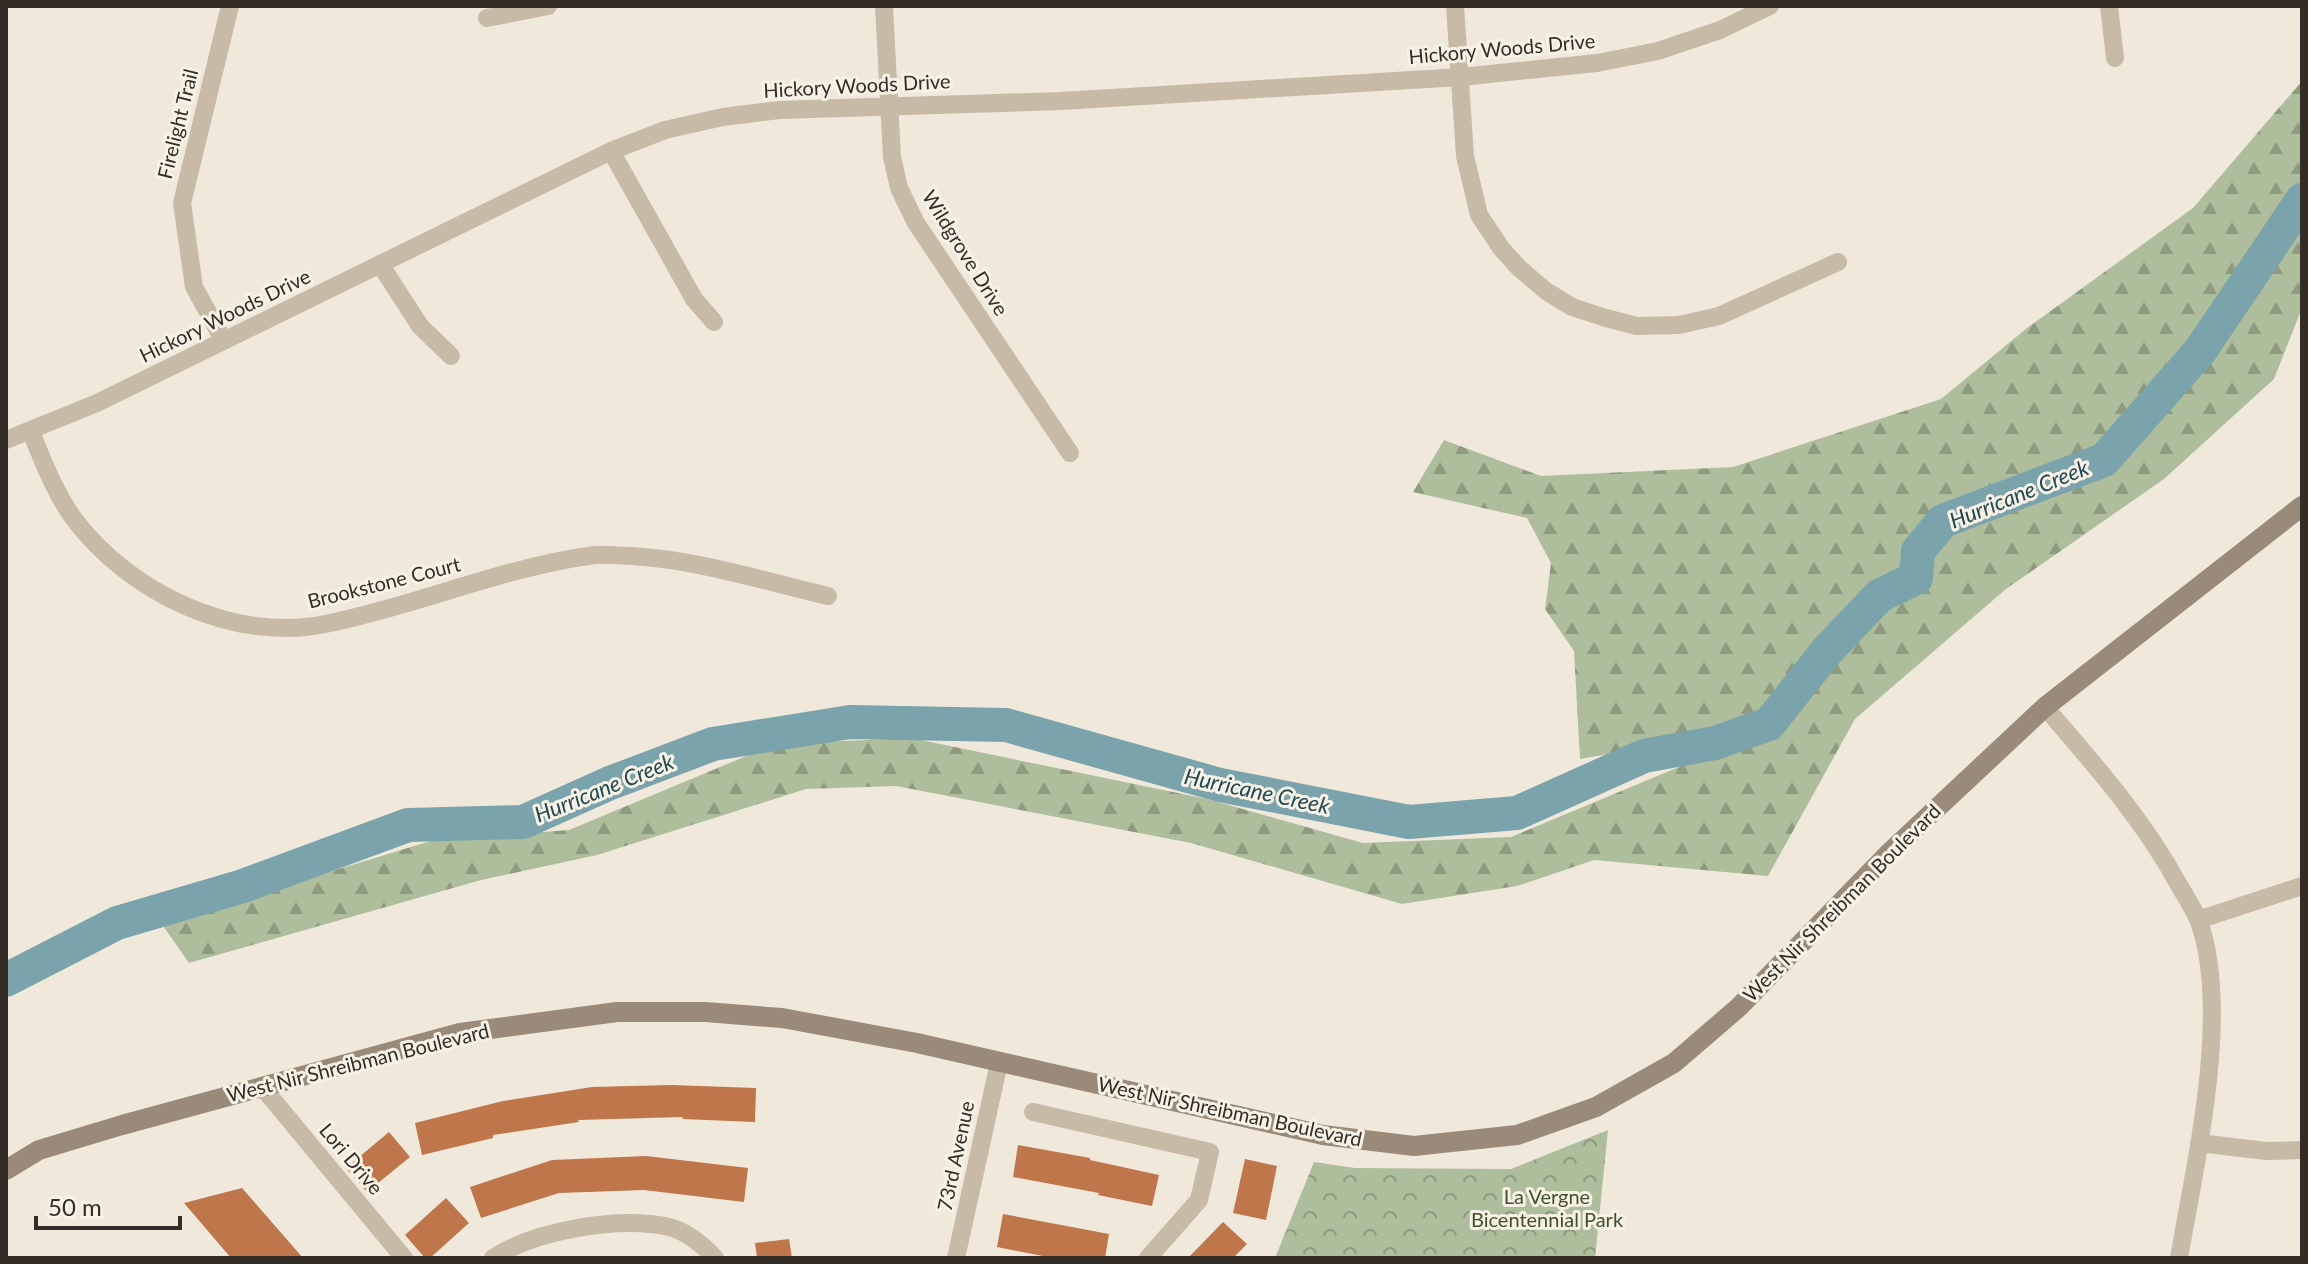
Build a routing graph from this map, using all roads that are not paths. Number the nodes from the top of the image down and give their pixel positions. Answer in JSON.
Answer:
{"nodes":[{"id":1,"x":230,"y":6,"type":"edge"},
{"id":2,"x":548,"y":6,"type":"edge"},
{"id":3,"x":884,"y":6,"type":"edge"},
{"id":4,"x":1455,"y":6,"type":"edge"},
{"id":5,"x":1770,"y":6,"type":"edge"},
{"id":6,"x":2109,"y":6,"type":"edge"},
{"id":7,"x":487,"y":18,"type":"dead end"},
{"id":8,"x":2115,"y":58,"type":"dead end"},
{"id":9,"x":1461,"y":77,"type":"junction"},
{"id":10,"x":889,"y":106,"type":"junction"},
{"id":11,"x":611,"y":151,"type":"junction"},
{"id":12,"x":1838,"y":262,"type":"dead end"},
{"id":13,"x":380,"y":264,"type":"junction"},
{"id":14,"x":714,"y":322,"type":"dead end"},
{"id":15,"x":224,"y":341,"type":"junction"},
{"id":16,"x":451,"y":356,"type":"dead end"},
{"id":17,"x":31,"y":432,"type":"junction"},
{"id":18,"x":6,"y":440,"type":"edge"},
{"id":19,"x":1070,"y":453,"type":"dead end"},
{"id":20,"x":2302,"y":506,"type":"edge"},
{"id":21,"x":828,"y":596,"type":"dead end"},
{"id":22,"x":2045,"y":707,"type":"junction"},
{"id":23,"x":2302,"y":886,"type":"edge"},
{"id":24,"x":2198,"y":920,"type":"junction"},
{"id":25,"x":999,"y":1063,"type":"junction"},
{"id":26,"x":263,"y":1088,"type":"junction"},
{"id":27,"x":1033,"y":1112,"type":"dead end"},
{"id":28,"x":2199,"y":1143,"type":"junction"},
{"id":29,"x":2302,"y":1150,"type":"edge"},
{"id":30,"x":6,"y":1170,"type":"edge"},
{"id":31,"x":404,"y":1258,"type":"edge"},
{"id":32,"x":493,"y":1258,"type":"edge"},
{"id":33,"x":715,"y":1258,"type":"edge"},
{"id":34,"x":956,"y":1258,"type":"edge"},
{"id":35,"x":1148,"y":1258,"type":"edge"},
{"id":36,"x":2179,"y":1258,"type":"edge"}],
"edges":[{"from":1,"to":15,"type":"street","name":"Firelight Trail"},
{"from":2,"to":7,"type":"street"},
{"from":3,"to":10,"type":"street","name":"Wildgrove Drive"},
{"from":4,"to":9,"type":"street"},
{"from":5,"to":9,"type":"street","name":"Hickory Woods Drive"},
{"from":6,"to":8,"type":"street"},
{"from":9,"to":10,"type":"street","name":"Hickory Woods Drive"},
{"from":9,"to":12,"type":"street"},
{"from":10,"to":11,"type":"street","name":"Hickory Woods Drive"},
{"from":10,"to":19,"type":"street","name":"Wildgrove Drive"},
{"from":11,"to":13,"type":"street","name":"Hickory Woods Drive"},
{"from":11,"to":14,"type":"street"},
{"from":13,"to":15,"type":"street","name":"Hickory Woods Drive"},
{"from":13,"to":16,"type":"street"},
{"from":15,"to":17,"type":"street","name":"Hickory Woods Drive"},
{"from":17,"to":18,"type":"street","name":"Hickory Woods Drive"},
{"from":17,"to":21,"type":"street","name":"Brookstone Court"},
{"from":20,"to":22,"type":"main road","name":"West Nir Shreibman Boulevard"},
{"from":22,"to":24,"type":"street"},
{"from":22,"to":25,"type":"main road","name":"West Nir Shreibman Boulevard"},
{"from":23,"to":24,"type":"street"},
{"from":24,"to":28,"type":"street"},
{"from":25,"to":26,"type":"main road","name":"West Nir Shreibman Boulevard"},
{"from":25,"to":34,"type":"street","name":"73rd Avenue"},
{"from":26,"to":30,"type":"main road","name":"West Nir Shreibman Boulevard"},
{"from":26,"to":31,"type":"street","name":"Lori Drive"},
{"from":27,"to":35,"type":"street"},
{"from":28,"to":29,"type":"street"},
{"from":28,"to":36,"type":"street"},
{"from":32,"to":33,"type":"street"}]}
